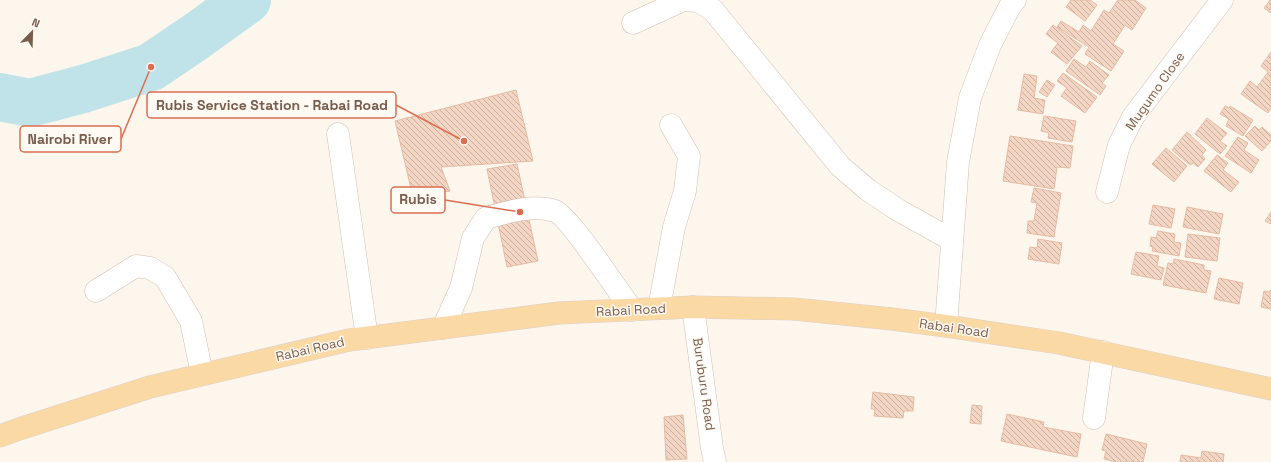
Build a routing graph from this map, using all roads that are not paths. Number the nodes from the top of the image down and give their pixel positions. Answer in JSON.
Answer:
{"nodes":[{"id":1,"x":1015,"y":0,"type":"edge"},
{"id":2,"x":1222,"y":0,"type":"edge"},
{"id":3,"x":633,"y":23,"type":"dead end"},
{"id":4,"x":671,"y":125,"type":"dead end"},
{"id":5,"x":338,"y":134,"type":"dead end"},
{"id":6,"x":1107,"y":192,"type":"dead end"},
{"id":7,"x":952,"y":240,"type":"junction"},
{"id":8,"x":96,"y":291,"type":"dead end"},
{"id":9,"x":693,"y":307,"type":"junction"},
{"id":10,"x":659,"y":308,"type":"junction"},
{"id":11,"x":632,"y":310,"type":"junction"},
{"id":12,"x":946,"y":326,"type":"junction"},
{"id":13,"x":443,"y":328,"type":"junction"},
{"id":14,"x":367,"y":338,"type":"junction"},
{"id":15,"x":1103,"y":352,"type":"junction"},
{"id":16,"x":202,"y":374,"type":"junction"},
{"id":17,"x":1271,"y":388,"type":"edge"},
{"id":18,"x":1094,"y":418,"type":"dead end"},
{"id":19,"x":0,"y":436,"type":"edge"},
{"id":20,"x":715,"y":462,"type":"edge"}],
"edges":[{"from":1,"to":7,"type":"street"},
{"from":2,"to":6,"type":"street","name":"Mugumo Close"},
{"from":3,"to":7,"type":"street"},
{"from":4,"to":10,"type":"street"},
{"from":5,"to":14,"type":"street"},
{"from":7,"to":12,"type":"street"},
{"from":8,"to":16,"type":"street"},
{"from":9,"to":10,"type":"main road","name":"Rabai Road"},
{"from":9,"to":12,"type":"main road","name":"Rabai Road"},
{"from":9,"to":20,"type":"street","name":"Buruburu Road"},
{"from":10,"to":11,"type":"main road","name":"Rabai Road"},
{"from":11,"to":13,"type":"main road","name":"Rabai Road"},
{"from":11,"to":13,"type":"street"},
{"from":12,"to":15,"type":"main road","name":"Rabai Road"},
{"from":13,"to":14,"type":"main road","name":"Rabai Road"},
{"from":14,"to":16,"type":"main road","name":"Rabai Road"},
{"from":15,"to":17,"type":"main road","name":"Rabai Road"},
{"from":15,"to":18,"type":"street"},
{"from":16,"to":19,"type":"main road","name":"Rabai Road"}]}
